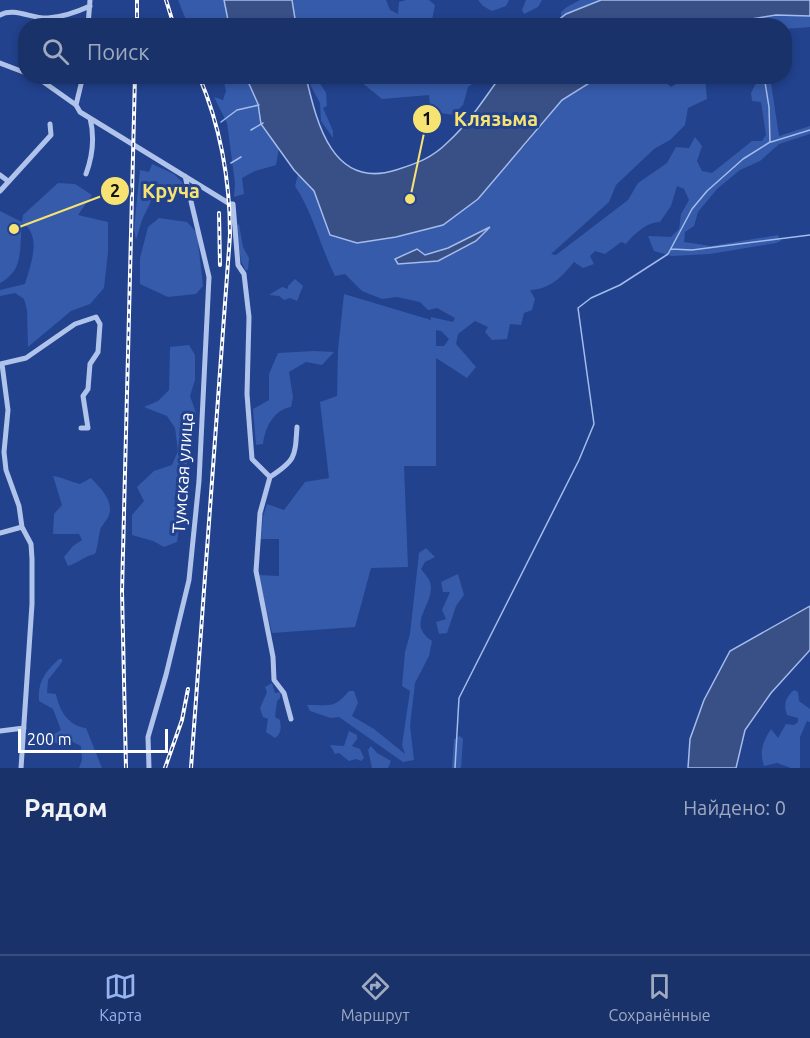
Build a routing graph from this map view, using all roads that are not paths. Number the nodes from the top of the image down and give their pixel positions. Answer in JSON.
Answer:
{"nodes":[{"id":1,"x":90,"y":3,"type":"edge"},
{"id":2,"x":0,"y":15,"type":"edge"},
{"id":3,"x":89,"y":18,"type":"edge"},
{"id":4,"x":0,"y":63,"type":"edge"},
{"id":5,"x":18,"y":70,"type":"edge"},
{"id":6,"x":46,"y":84,"type":"edge"},
{"id":7,"x":81,"y":84,"type":"edge"},
{"id":8,"x":76,"y":105,"type":"junction"},
{"id":9,"x":90,"y":118,"type":"junction"},
{"id":10,"x":50,"y":124,"type":"dead end"},
{"id":11,"x":86,"y":174,"type":"dead end"},
{"id":12,"x":0,"y":175,"type":"edge"},
{"id":13,"x":185,"y":177,"type":"junction"},
{"id":14,"x":8,"y":181,"type":"junction"},
{"id":15,"x":0,"y":191,"type":"edge"},
{"id":16,"x":1,"y":364,"type":"edge"},
{"id":17,"x":297,"y":427,"type":"dead end"},
{"id":18,"x":81,"y":428,"type":"dead end"},
{"id":19,"x":270,"y":477,"type":"junction"},
{"id":20,"x":22,"y":527,"type":"junction"},
{"id":21,"x":0,"y":533,"type":"edge"},
{"id":22,"x":291,"y":719,"type":"dead end"},
{"id":23,"x":24,"y":728,"type":"junction"},
{"id":24,"x":0,"y":731,"type":"edge"},
{"id":25,"x":21,"y":768,"type":"edge"},
{"id":26,"x":148,"y":768,"type":"edge"}],
"edges":[{"from":1,"to":2,"type":"street"},
{"from":1,"to":3,"type":"street"},
{"from":4,"to":5,"type":"street"},
{"from":6,"to":8,"type":"street"},
{"from":7,"to":8,"type":"street"},
{"from":8,"to":9,"type":"street"},
{"from":9,"to":11,"type":"street"},
{"from":9,"to":13,"type":"street"},
{"from":10,"to":14,"type":"street"},
{"from":12,"to":14,"type":"street"},
{"from":13,"to":19,"type":"street"},
{"from":13,"to":26,"type":"street","name":"Тумская улица"},
{"from":14,"to":15,"type":"street"},
{"from":16,"to":18,"type":"street"},
{"from":16,"to":20,"type":"street"},
{"from":17,"to":19,"type":"street"},
{"from":19,"to":22,"type":"street"},
{"from":20,"to":21,"type":"street"},
{"from":20,"to":23,"type":"street"},
{"from":23,"to":24,"type":"street"},
{"from":23,"to":25,"type":"street"}]}
